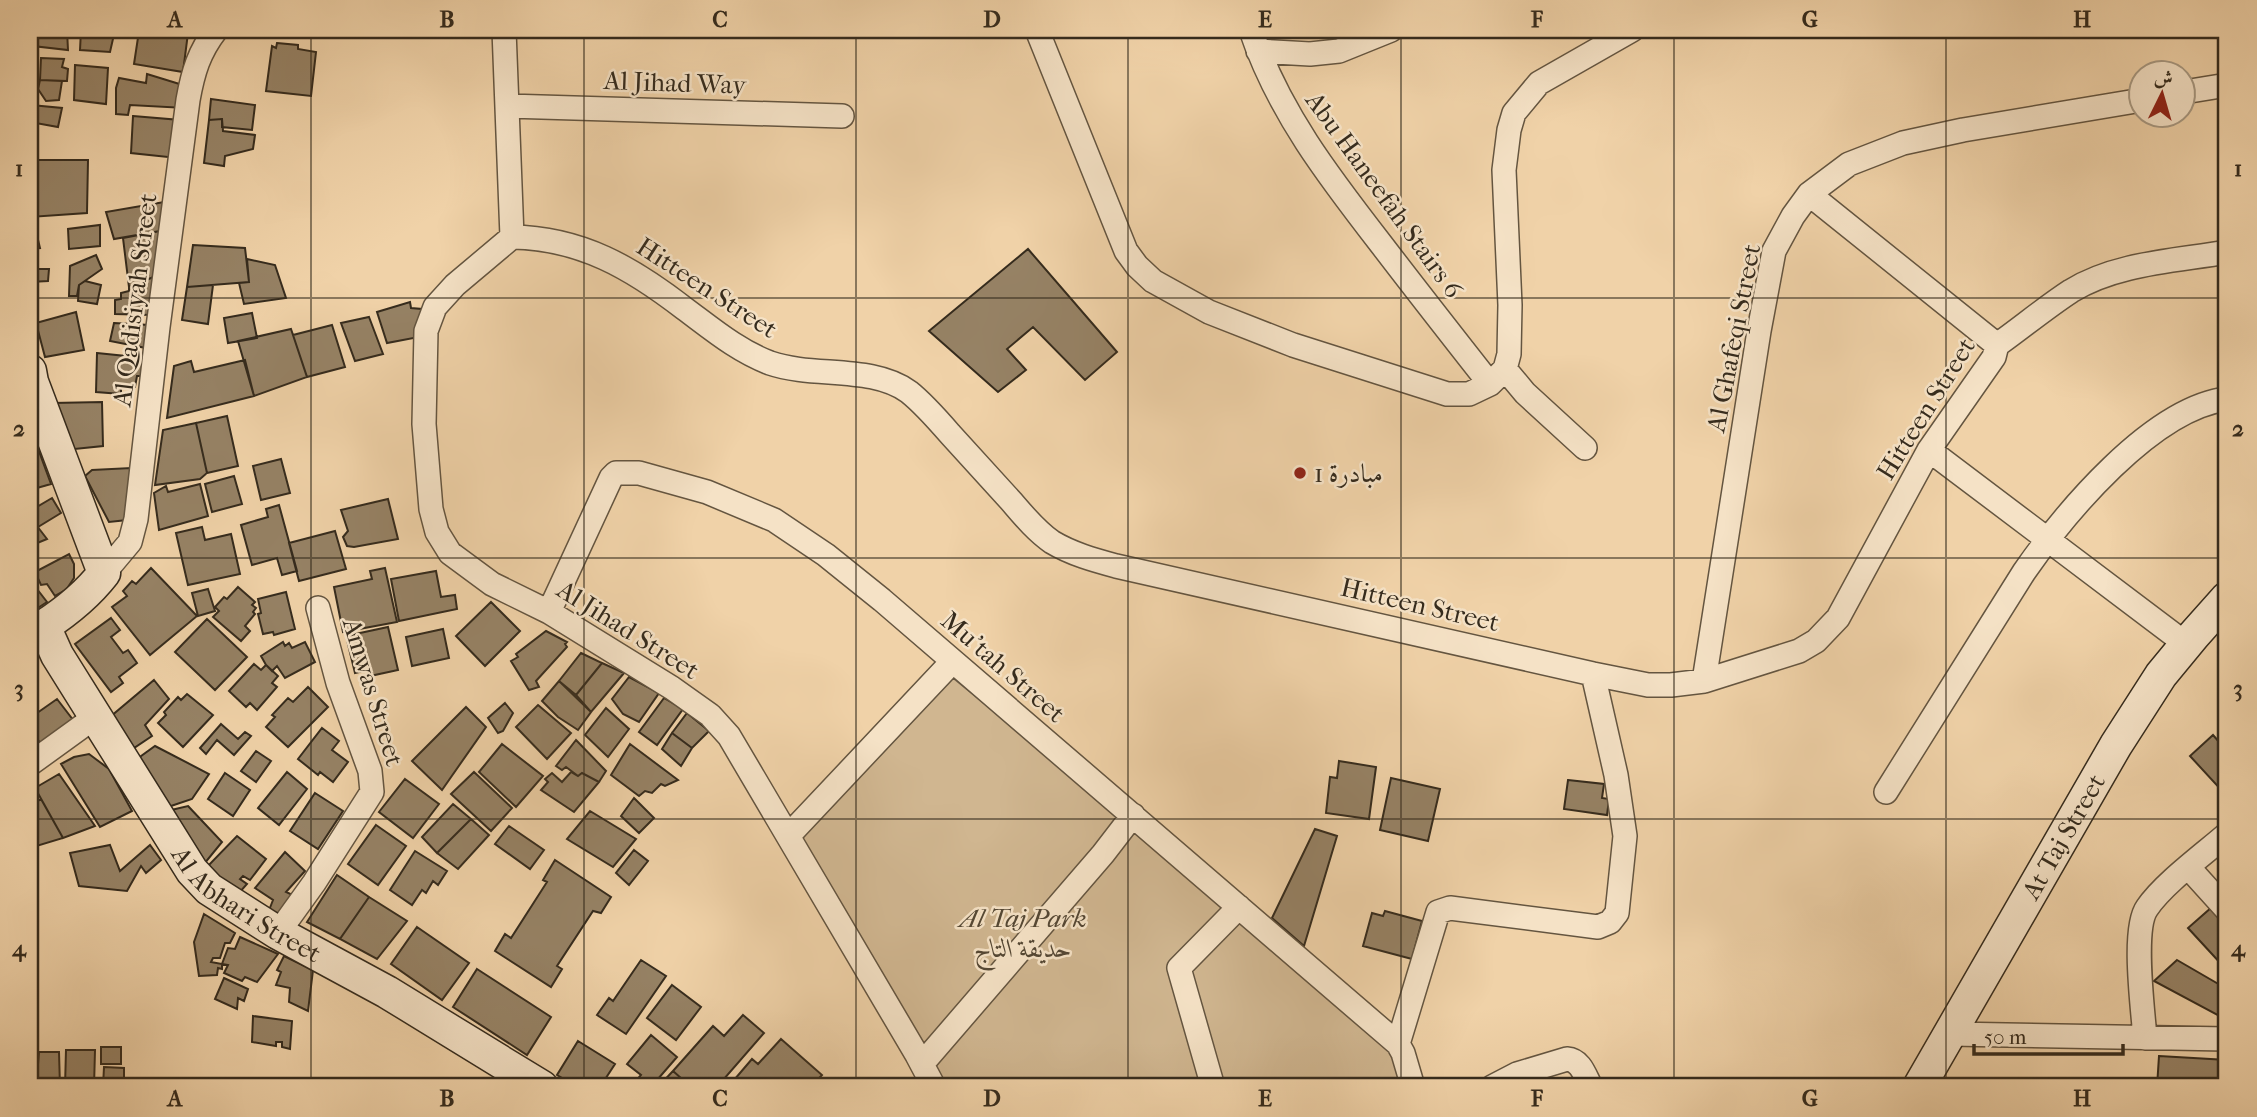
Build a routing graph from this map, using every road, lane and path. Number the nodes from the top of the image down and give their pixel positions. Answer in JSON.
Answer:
{"nodes":[{"id":1,"x":216,"y":30,"type":"edge"},
{"id":2,"x":504,"y":30,"type":"edge"},
{"id":3,"x":1037,"y":30,"type":"edge"},
{"id":4,"x":1391,"y":30,"type":"edge"},
{"id":5,"x":1621,"y":32,"type":"edge"},
{"id":6,"x":1254,"y":40,"type":"edge"},
{"id":7,"x":2227,"y":85,"type":"edge"},
{"id":8,"x":2198,"y":90,"type":"edge"},
{"id":9,"x":2128,"y":102,"type":"edge"},
{"id":10,"x":507,"y":106,"type":"junction"},
{"id":11,"x":842,"y":116,"type":"dead end"},
{"id":12,"x":1809,"y":194,"type":"junction"},
{"id":13,"x":512,"y":237,"type":"junction"},
{"id":14,"x":2227,"y":252,"type":"edge"},
{"id":15,"x":1997,"y":345,"type":"junction"},
{"id":16,"x":30,"y":371,"type":"edge"},
{"id":17,"x":1497,"y":376,"type":"junction"},
{"id":18,"x":2227,"y":399,"type":"edge"},
{"id":19,"x":1585,"y":448,"type":"dead end"},
{"id":20,"x":1929,"y":450,"type":"junction"},
{"id":21,"x":2047,"y":539,"type":"junction"},
{"id":22,"x":104,"y":573,"type":"junction"},
{"id":23,"x":2227,"y":598,"type":"edge"},
{"id":24,"x":318,"y":608,"type":"dead end"},
{"id":25,"x":549,"y":612,"type":"junction"},
{"id":26,"x":37,"y":628,"type":"edge"},
{"id":27,"x":2186,"y":644,"type":"junction"},
{"id":28,"x":952,"y":662,"type":"junction"},
{"id":29,"x":1593,"y":674,"type":"junction"},
{"id":30,"x":1704,"y":681,"type":"junction"},
{"id":31,"x":95,"y":717,"type":"junction"},
{"id":32,"x":30,"y":764,"type":"edge"},
{"id":33,"x":1886,"y":792,"type":"dead end"},
{"id":34,"x":1133,"y":815,"type":"junction"},
{"id":35,"x":2227,"y":834,"type":"edge"},
{"id":36,"x":789,"y":835,"type":"junction"},
{"id":37,"x":2189,"y":868,"type":"junction"},
{"id":38,"x":1239,"y":907,"type":"junction"},
{"id":39,"x":2227,"y":910,"type":"edge"},
{"id":40,"x":278,"y":933,"type":"junction"},
{"id":41,"x":1951,"y":1034,"type":"junction"},
{"id":42,"x":2145,"y":1038,"type":"junction"},
{"id":43,"x":2227,"y":1039,"type":"edge"},
{"id":44,"x":1398,"y":1044,"type":"junction"},
{"id":45,"x":922,"y":1064,"type":"junction"},
{"id":46,"x":542,"y":1087,"type":"edge"},
{"id":47,"x":934,"y":1087,"type":"edge"},
{"id":48,"x":1213,"y":1087,"type":"edge"},
{"id":49,"x":1413,"y":1087,"type":"edge"},
{"id":50,"x":1492,"y":1087,"type":"edge"},
{"id":51,"x":1591,"y":1087,"type":"edge"},
{"id":52,"x":1919,"y":1087,"type":"edge"}],
"edges":[{"from":1,"to":22,"type":"street","name":"Al Qadisiyah Street"},
{"from":2,"to":10,"type":"street"},
{"from":3,"to":17,"type":"street"},
{"from":4,"to":6,"type":"street"},
{"from":5,"to":17,"type":"street"},
{"from":6,"to":17,"type":"street","name":"Abu Haneefah Stairs 6"},
{"from":7,"to":8,"type":"street"},
{"from":9,"to":12,"type":"street","name":"Al Ghafeqi Street"},
{"from":10,"to":11,"type":"street","name":"Al Jihad Way"},
{"from":10,"to":13,"type":"street"},
{"from":12,"to":15,"type":"street"},
{"from":12,"to":30,"type":"street","name":"Al Ghafeqi Street"},
{"from":13,"to":25,"type":"street","name":"Al Jihad Street"},
{"from":13,"to":29,"type":"street","name":"Hitteen Street"},
{"from":14,"to":15,"type":"street","name":"Hitteen Street"},
{"from":15,"to":20,"type":"street","name":"Hitteen Street"},
{"from":16,"to":22,"type":"street"},
{"from":17,"to":19,"type":"street","name":"Abu Haneefah Stairs 6"},
{"from":18,"to":21,"type":"street"},
{"from":20,"to":21,"type":"street"},
{"from":20,"to":30,"type":"street","name":"Hitteen Street"},
{"from":21,"to":27,"type":"street"},
{"from":21,"to":33,"type":"street"},
{"from":22,"to":26,"type":"street"},
{"from":23,"to":27,"type":"street","name":"At Taj Street"},
{"from":24,"to":40,"type":"street","name":"Amwas Street"},
{"from":25,"to":28,"type":"street","name":"Mu'tah Street"},
{"from":25,"to":36,"type":"street","name":"Al Jihad Street"},
{"from":26,"to":31,"type":"street","name":"Al Abhari Street"},
{"from":27,"to":41,"type":"street","name":"At Taj Street"},
{"from":28,"to":34,"type":"street","name":"Mu'tah Street"},
{"from":28,"to":36,"type":"street"},
{"from":29,"to":30,"type":"street","name":"Hitteen Street"},
{"from":29,"to":44,"type":"street"},
{"from":31,"to":32,"type":"street"},
{"from":31,"to":40,"type":"street","name":"Al Abhari Street"},
{"from":34,"to":38,"type":"street","name":"Mu'tah Street"},
{"from":34,"to":45,"type":"street"},
{"from":35,"to":37,"type":"street"},
{"from":36,"to":45,"type":"street","name":"Al Jihad Street"},
{"from":37,"to":39,"type":"street"},
{"from":37,"to":42,"type":"street"},
{"from":38,"to":44,"type":"street","name":"Mu'tah Street"},
{"from":38,"to":48,"type":"street"},
{"from":40,"to":46,"type":"street","name":"Al Abhari Street"},
{"from":41,"to":42,"type":"street"},
{"from":41,"to":52,"type":"street","name":"At Taj Street"},
{"from":42,"to":43,"type":"street"},
{"from":44,"to":49,"type":"street","name":"Mu'tah Street"},
{"from":45,"to":47,"type":"street","name":"Al Jihad Street"},
{"from":50,"to":51,"type":"street"}]}
